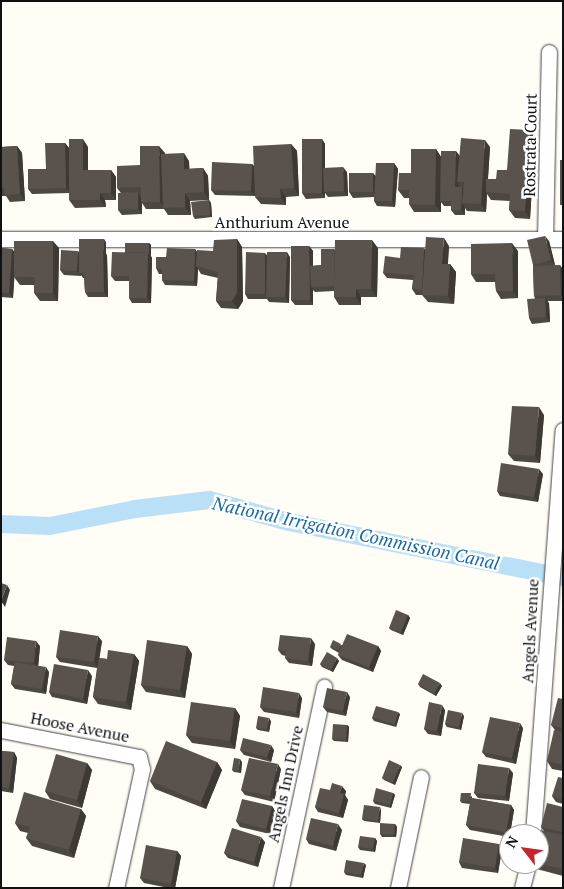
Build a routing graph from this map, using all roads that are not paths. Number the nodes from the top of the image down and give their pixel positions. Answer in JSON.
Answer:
{"nodes":[{"id":1,"x":549,"y":52,"type":"dead end"},
{"id":2,"x":1,"y":239,"type":"edge"},
{"id":3,"x":545,"y":239,"type":"junction"},
{"id":4,"x":563,"y":239,"type":"edge"},
{"id":5,"x":563,"y":430,"type":"edge"},
{"id":6,"x":324,"y":687,"type":"dead end"},
{"id":7,"x":1,"y":730,"type":"edge"},
{"id":8,"x":421,"y":777,"type":"dead end"},
{"id":9,"x":534,"y":824,"type":"edge"},
{"id":10,"x":526,"y":874,"type":"edge"},
{"id":11,"x":116,"y":888,"type":"edge"},
{"id":12,"x":281,"y":888,"type":"edge"},
{"id":13,"x":398,"y":888,"type":"edge"},
{"id":14,"x":522,"y":888,"type":"edge"}],
"edges":[{"from":1,"to":3,"type":"street","name":"Rostrata Court"},
{"from":2,"to":3,"type":"street","name":"Anthurium Avenue"},
{"from":3,"to":4,"type":"street","name":"Anthurium Avenue"},
{"from":5,"to":9,"type":"street","name":"Angels Avenue"},
{"from":6,"to":12,"type":"street","name":"Angels Inn Drive"},
{"from":7,"to":11,"type":"street","name":"Hoose Avenue"},
{"from":8,"to":13,"type":"street"},
{"from":10,"to":14,"type":"street"}]}
